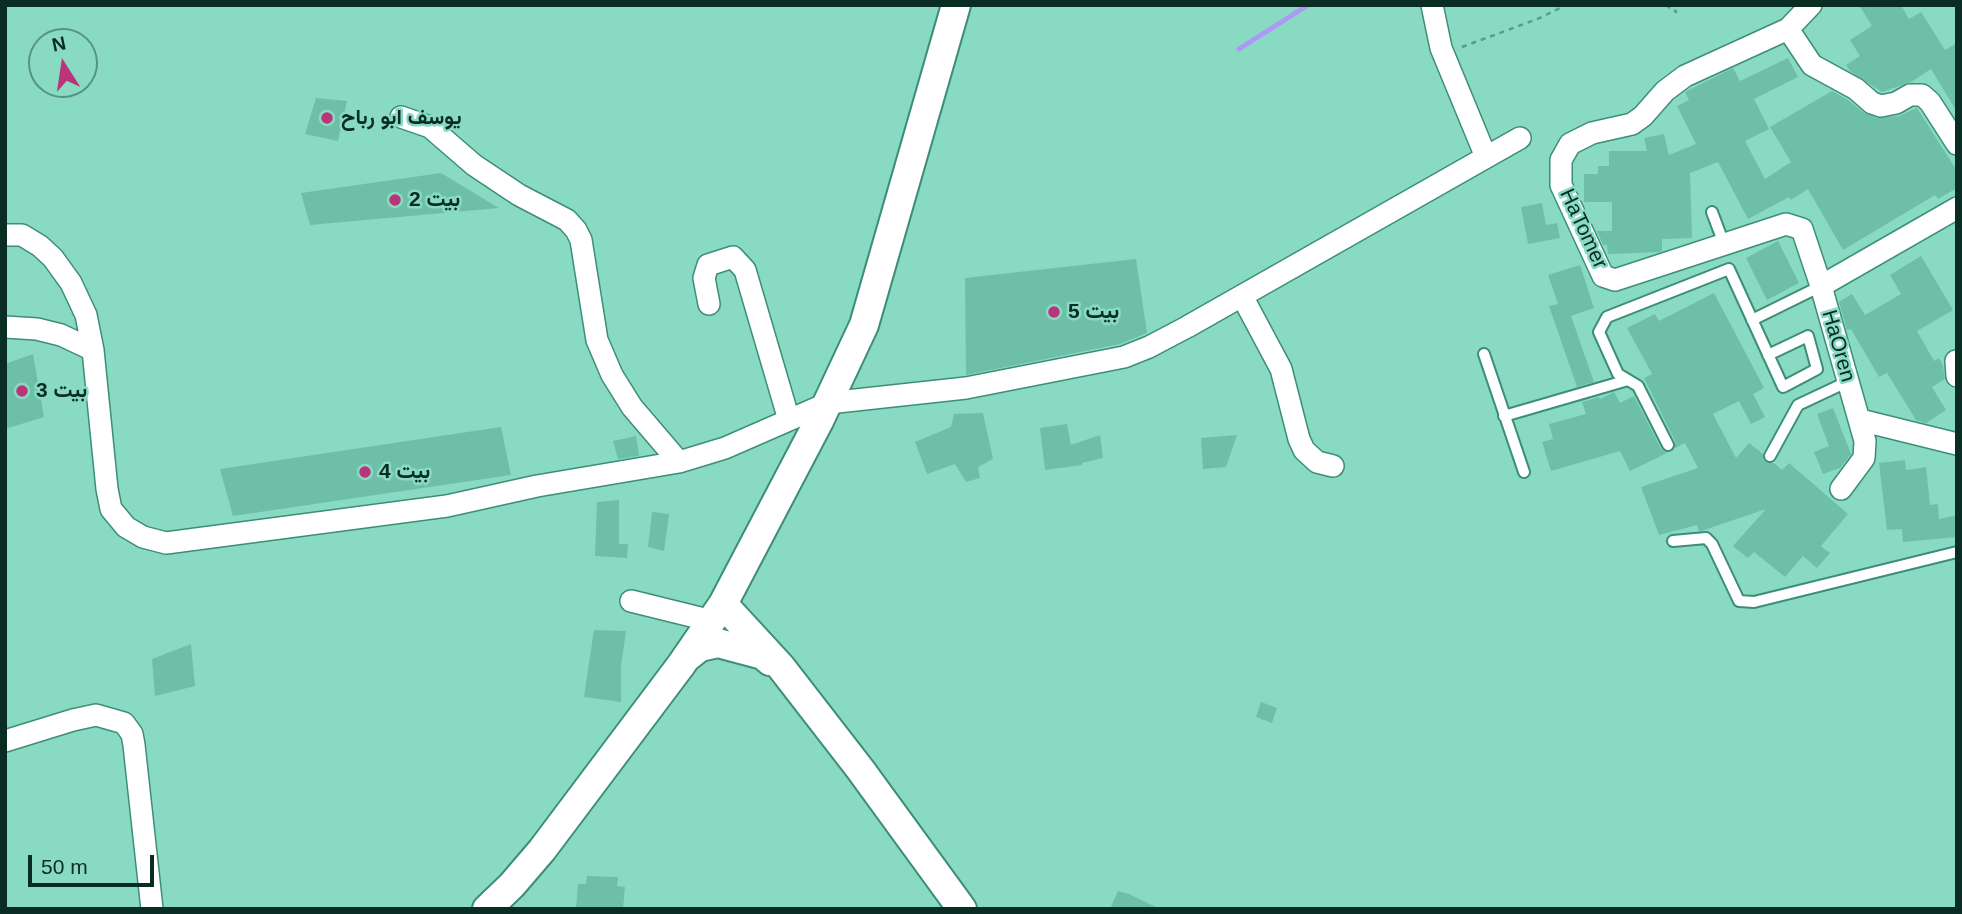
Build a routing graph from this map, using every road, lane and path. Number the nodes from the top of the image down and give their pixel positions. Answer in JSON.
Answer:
{"nodes":[{"id":1,"x":956,"y":5,"type":"edge"},
{"id":2,"x":1432,"y":5,"type":"edge"},
{"id":3,"x":1566,"y":5,"type":"edge"},
{"id":4,"x":1666,"y":5,"type":"edge"},
{"id":5,"x":1673,"y":5,"type":"edge"},
{"id":6,"x":1811,"y":5,"type":"edge"},
{"id":7,"x":1788,"y":29,"type":"junction"},
{"id":8,"x":1443,"y":54,"type":"junction"},
{"id":9,"x":401,"y":117,"type":"dead end"},
{"id":10,"x":1520,"y":138,"type":"dead end"},
{"id":11,"x":1957,"y":144,"type":"edge"},
{"id":12,"x":1486,"y":157,"type":"junction"},
{"id":13,"x":1957,"y":208,"type":"edge"},
{"id":14,"x":1712,"y":212,"type":"dead end"},
{"id":15,"x":5,"y":234,"type":"edge"},
{"id":16,"x":1724,"y":244,"type":"junction"},
{"id":17,"x":1821,"y":286,"type":"junction"},
{"id":18,"x":1242,"y":296,"type":"junction"},
{"id":19,"x":709,"y":304,"type":"dead end"},
{"id":20,"x":1752,"y":320,"type":"junction"},
{"id":21,"x":5,"y":327,"type":"edge"},
{"id":22,"x":93,"y":350,"type":"junction"},
{"id":23,"x":1483,"y":354,"type":"dead end"},
{"id":24,"x":1768,"y":355,"type":"junction"},
{"id":25,"x":1956,"y":361,"type":"edge"},
{"id":26,"x":1957,"y":376,"type":"edge"},
{"id":27,"x":1628,"y":380,"type":"junction"},
{"id":28,"x":1849,"y":382,"type":"junction"},
{"id":29,"x":828,"y":403,"type":"junction"},
{"id":30,"x":1504,"y":416,"type":"junction"},
{"id":31,"x":789,"y":420,"type":"junction"},
{"id":32,"x":1860,"y":420,"type":"junction"},
{"id":33,"x":1957,"y":444,"type":"edge"},
{"id":34,"x":1668,"y":445,"type":"dead end"},
{"id":35,"x":1770,"y":456,"type":"dead end"},
{"id":36,"x":679,"y":461,"type":"junction"},
{"id":37,"x":1333,"y":466,"type":"dead end"},
{"id":38,"x":1524,"y":472,"type":"dead end"},
{"id":39,"x":1841,"y":489,"type":"dead end"},
{"id":40,"x":1673,"y":541,"type":"dead end"},
{"id":41,"x":1957,"y":552,"type":"edge"},
{"id":42,"x":631,"y":601,"type":"dead end"},
{"id":43,"x":717,"y":612,"type":"junction"},
{"id":44,"x":686,"y":658,"type":"junction"},
{"id":45,"x":784,"y":671,"type":"junction"},
{"id":46,"x":5,"y":741,"type":"edge"},
{"id":47,"x":152,"y":909,"type":"edge"},
{"id":48,"x":487,"y":909,"type":"edge"},
{"id":49,"x":962,"y":909,"type":"edge"}],
"edges":[{"from":1,"to":29,"type":"street"},
{"from":2,"to":8,"type":"street"},
{"from":3,"to":8,"type":"path"},
{"from":4,"to":5,"type":"path"},
{"from":6,"to":7,"type":"street"},
{"from":7,"to":11,"type":"street"},
{"from":7,"to":16,"type":"street","name":"HaTomer"},
{"from":8,"to":12,"type":"street"},
{"from":9,"to":36,"type":"street"},
{"from":10,"to":12,"type":"street"},
{"from":12,"to":18,"type":"street"},
{"from":13,"to":17,"type":"street","name":"HaOren"},
{"from":14,"to":16,"type":"lane"},
{"from":15,"to":22,"type":"street"},
{"from":16,"to":17,"type":"street","name":"HaTomer"},
{"from":17,"to":20,"type":"lane"},
{"from":17,"to":28,"type":"street","name":"HaOren"},
{"from":18,"to":29,"type":"street"},
{"from":18,"to":37,"type":"street"},
{"from":19,"to":31,"type":"street"},
{"from":20,"to":24,"type":"lane"},
{"from":20,"to":27,"type":"lane"},
{"from":21,"to":22,"type":"street"},
{"from":22,"to":36,"type":"street"},
{"from":23,"to":30,"type":"lane"},
{"from":24,"to":24,"type":"lane"},
{"from":25,"to":26,"type":"street"},
{"from":27,"to":30,"type":"lane"},
{"from":27,"to":34,"type":"lane"},
{"from":28,"to":32,"type":"street","name":"HaOren"},
{"from":28,"to":35,"type":"lane"},
{"from":29,"to":31,"type":"street"},
{"from":29,"to":43,"type":"street"},
{"from":30,"to":38,"type":"lane"},
{"from":31,"to":36,"type":"street"},
{"from":32,"to":33,"type":"street"},
{"from":32,"to":39,"type":"street","name":"HaOren"},
{"from":40,"to":41,"type":"lane"},
{"from":42,"to":43,"type":"street"},
{"from":43,"to":44,"type":"street"},
{"from":43,"to":45,"type":"street"},
{"from":44,"to":45,"type":"street"},
{"from":44,"to":48,"type":"street"},
{"from":45,"to":49,"type":"street"},
{"from":46,"to":47,"type":"street"}]}
